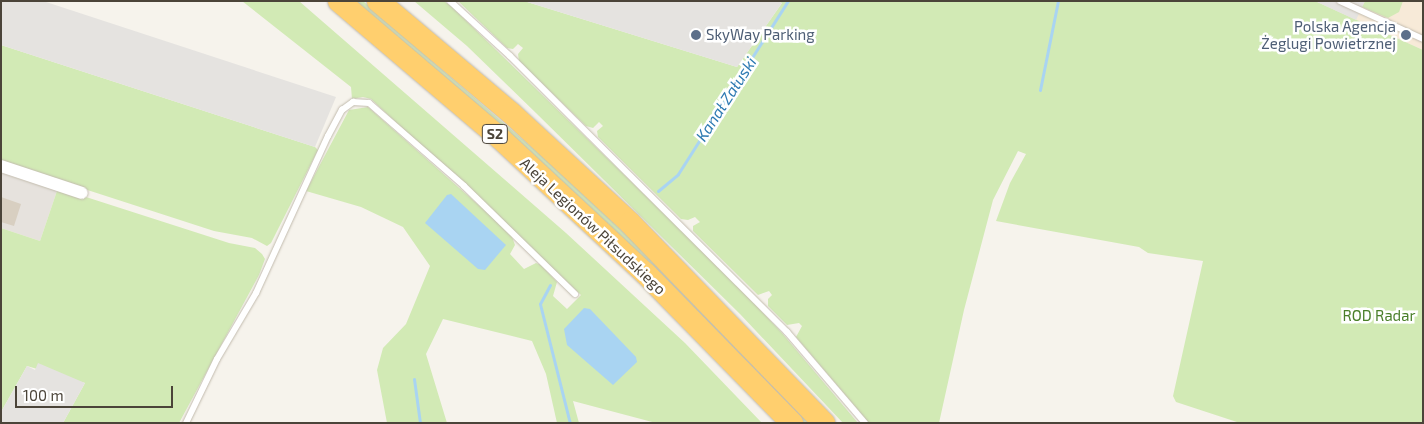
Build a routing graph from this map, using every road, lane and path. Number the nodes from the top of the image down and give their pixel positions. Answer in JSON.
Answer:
{"nodes":[{"id":1,"x":339,"y":1,"type":"edge"},
{"id":2,"x":378,"y":1,"type":"edge"},
{"id":3,"x":450,"y":1,"type":"edge"},
{"id":4,"x":1340,"y":1,"type":"edge"},
{"id":5,"x":1423,"y":38,"type":"edge"},
{"id":6,"x":1,"y":166,"type":"edge"},
{"id":7,"x":82,"y":193,"type":"dead end"},
{"id":8,"x":575,"y":294,"type":"dead end"},
{"id":9,"x":186,"y":423,"type":"edge"},
{"id":10,"x":792,"y":423,"type":"edge"},
{"id":11,"x":824,"y":423,"type":"edge"},
{"id":12,"x":865,"y":423,"type":"edge"}],
"edges":[{"from":1,"to":10,"type":"highway","name":"Aleja Legionów Piłsudskiego","number":"S2"},
{"from":2,"to":11,"type":"highway","name":"Aleja Legionów Piłsudskiego","number":"S2"},
{"from":3,"to":12,"type":"lane"},
{"from":4,"to":5,"type":"lane"},
{"from":6,"to":7,"type":"street"},
{"from":8,"to":9,"type":"lane"}]}
